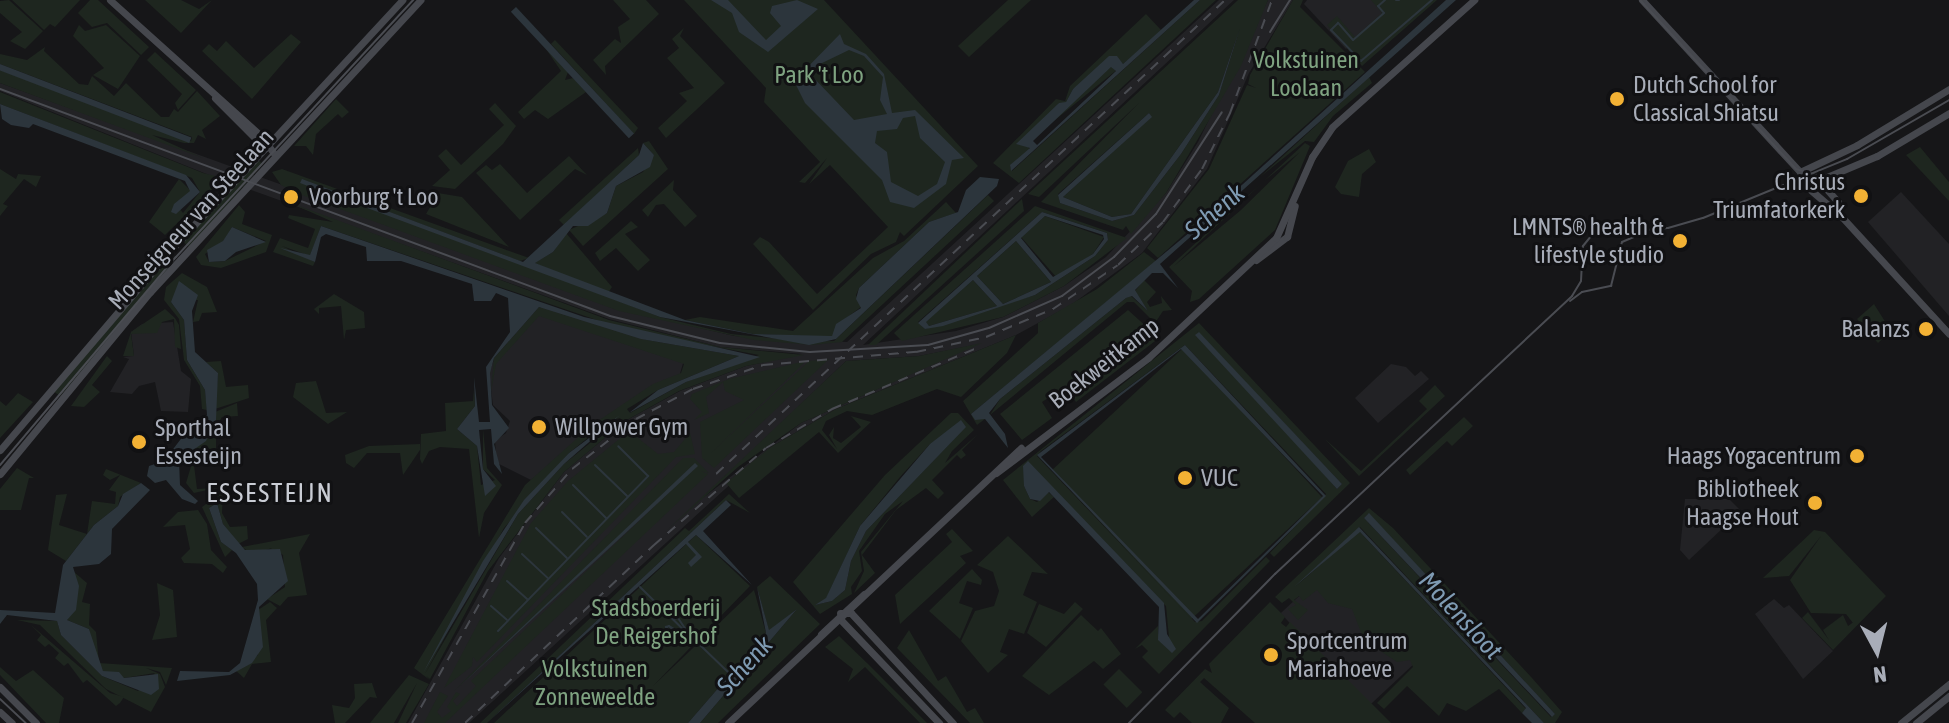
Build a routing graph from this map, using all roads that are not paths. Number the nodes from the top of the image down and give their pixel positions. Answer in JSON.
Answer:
{"nodes":[{"id":1,"x":110,"y":0,"type":"edge"},
{"id":2,"x":402,"y":0,"type":"edge"},
{"id":3,"x":420,"y":0,"type":"edge"},
{"id":4,"x":1474,"y":0,"type":"edge"},
{"id":5,"x":1642,"y":0,"type":"edge"},
{"id":6,"x":1949,"y":89,"type":"edge"},
{"id":7,"x":1949,"y":113,"type":"edge"},
{"id":8,"x":266,"y":144,"type":"junction"},
{"id":9,"x":275,"y":155,"type":"junction"},
{"id":10,"x":1800,"y":172,"type":"junction"},
{"id":11,"x":1817,"y":182,"type":"junction"},
{"id":12,"x":1806,"y":186,"type":"junction"},
{"id":13,"x":1841,"y":216,"type":"junction"},
{"id":14,"x":1949,"y":333,"type":"edge"},
{"id":15,"x":0,"y":450,"type":"edge"},
{"id":16,"x":0,"y":474,"type":"edge"},
{"id":17,"x":873,"y":588,"type":"junction"},
{"id":18,"x":840,"y":613,"type":"junction"},
{"id":19,"x":851,"y":613,"type":"junction"},
{"id":20,"x":840,"y":623,"type":"junction"},
{"id":21,"x":817,"y":640,"type":"junction"},
{"id":22,"x":1949,"y":684,"type":"edge"},
{"id":23,"x":0,"y":687,"type":"edge"},
{"id":24,"x":1949,"y":696,"type":"edge"},
{"id":25,"x":0,"y":712,"type":"edge"},
{"id":26,"x":12,"y":723,"type":"edge"},
{"id":27,"x":36,"y":723,"type":"edge"},
{"id":28,"x":728,"y":723,"type":"edge"},
{"id":29,"x":939,"y":723,"type":"edge"},
{"id":30,"x":953,"y":723,"type":"edge"},
{"id":31,"x":1901,"y":723,"type":"edge"},
{"id":32,"x":1916,"y":723,"type":"edge"}],
"edges":[{"from":1,"to":8,"type":"street"},
{"from":2,"to":8,"type":"street","name":"Monseigneur van Steelaan"},
{"from":3,"to":9,"type":"street","name":"Monseigneur van Steelaan"},
{"from":4,"to":17,"type":"street","name":"Boekweitkamp"},
{"from":5,"to":10,"type":"street"},
{"from":6,"to":10,"type":"street"},
{"from":7,"to":11,"type":"street"},
{"from":8,"to":9,"type":"street"},
{"from":8,"to":15,"type":"street","name":"Monseigneur van Steelaan"},
{"from":9,"to":16,"type":"street","name":"Monseigneur van Steelaan"},
{"from":10,"to":11,"type":"street"},
{"from":10,"to":12,"type":"street"},
{"from":11,"to":12,"type":"street"},
{"from":11,"to":13,"type":"street"},
{"from":12,"to":13,"type":"street"},
{"from":13,"to":14,"type":"street"},
{"from":17,"to":18,"type":"street","name":"Boekweitkamp"},
{"from":17,"to":19,"type":"street","name":"Boekweitkamp"},
{"from":18,"to":19,"type":"street"},
{"from":18,"to":20,"type":"street"},
{"from":18,"to":21,"type":"street","name":"Boekweitkamp"},
{"from":19,"to":20,"type":"street","name":"Boekweitkamp"},
{"from":19,"to":30,"type":"street"},
{"from":20,"to":21,"type":"street","name":"Boekweitkamp"},
{"from":20,"to":29,"type":"street"},
{"from":21,"to":28,"type":"street"},
{"from":22,"to":31,"type":"street"},
{"from":23,"to":27,"type":"street"},
{"from":24,"to":32,"type":"street"},
{"from":25,"to":26,"type":"street"}]}
